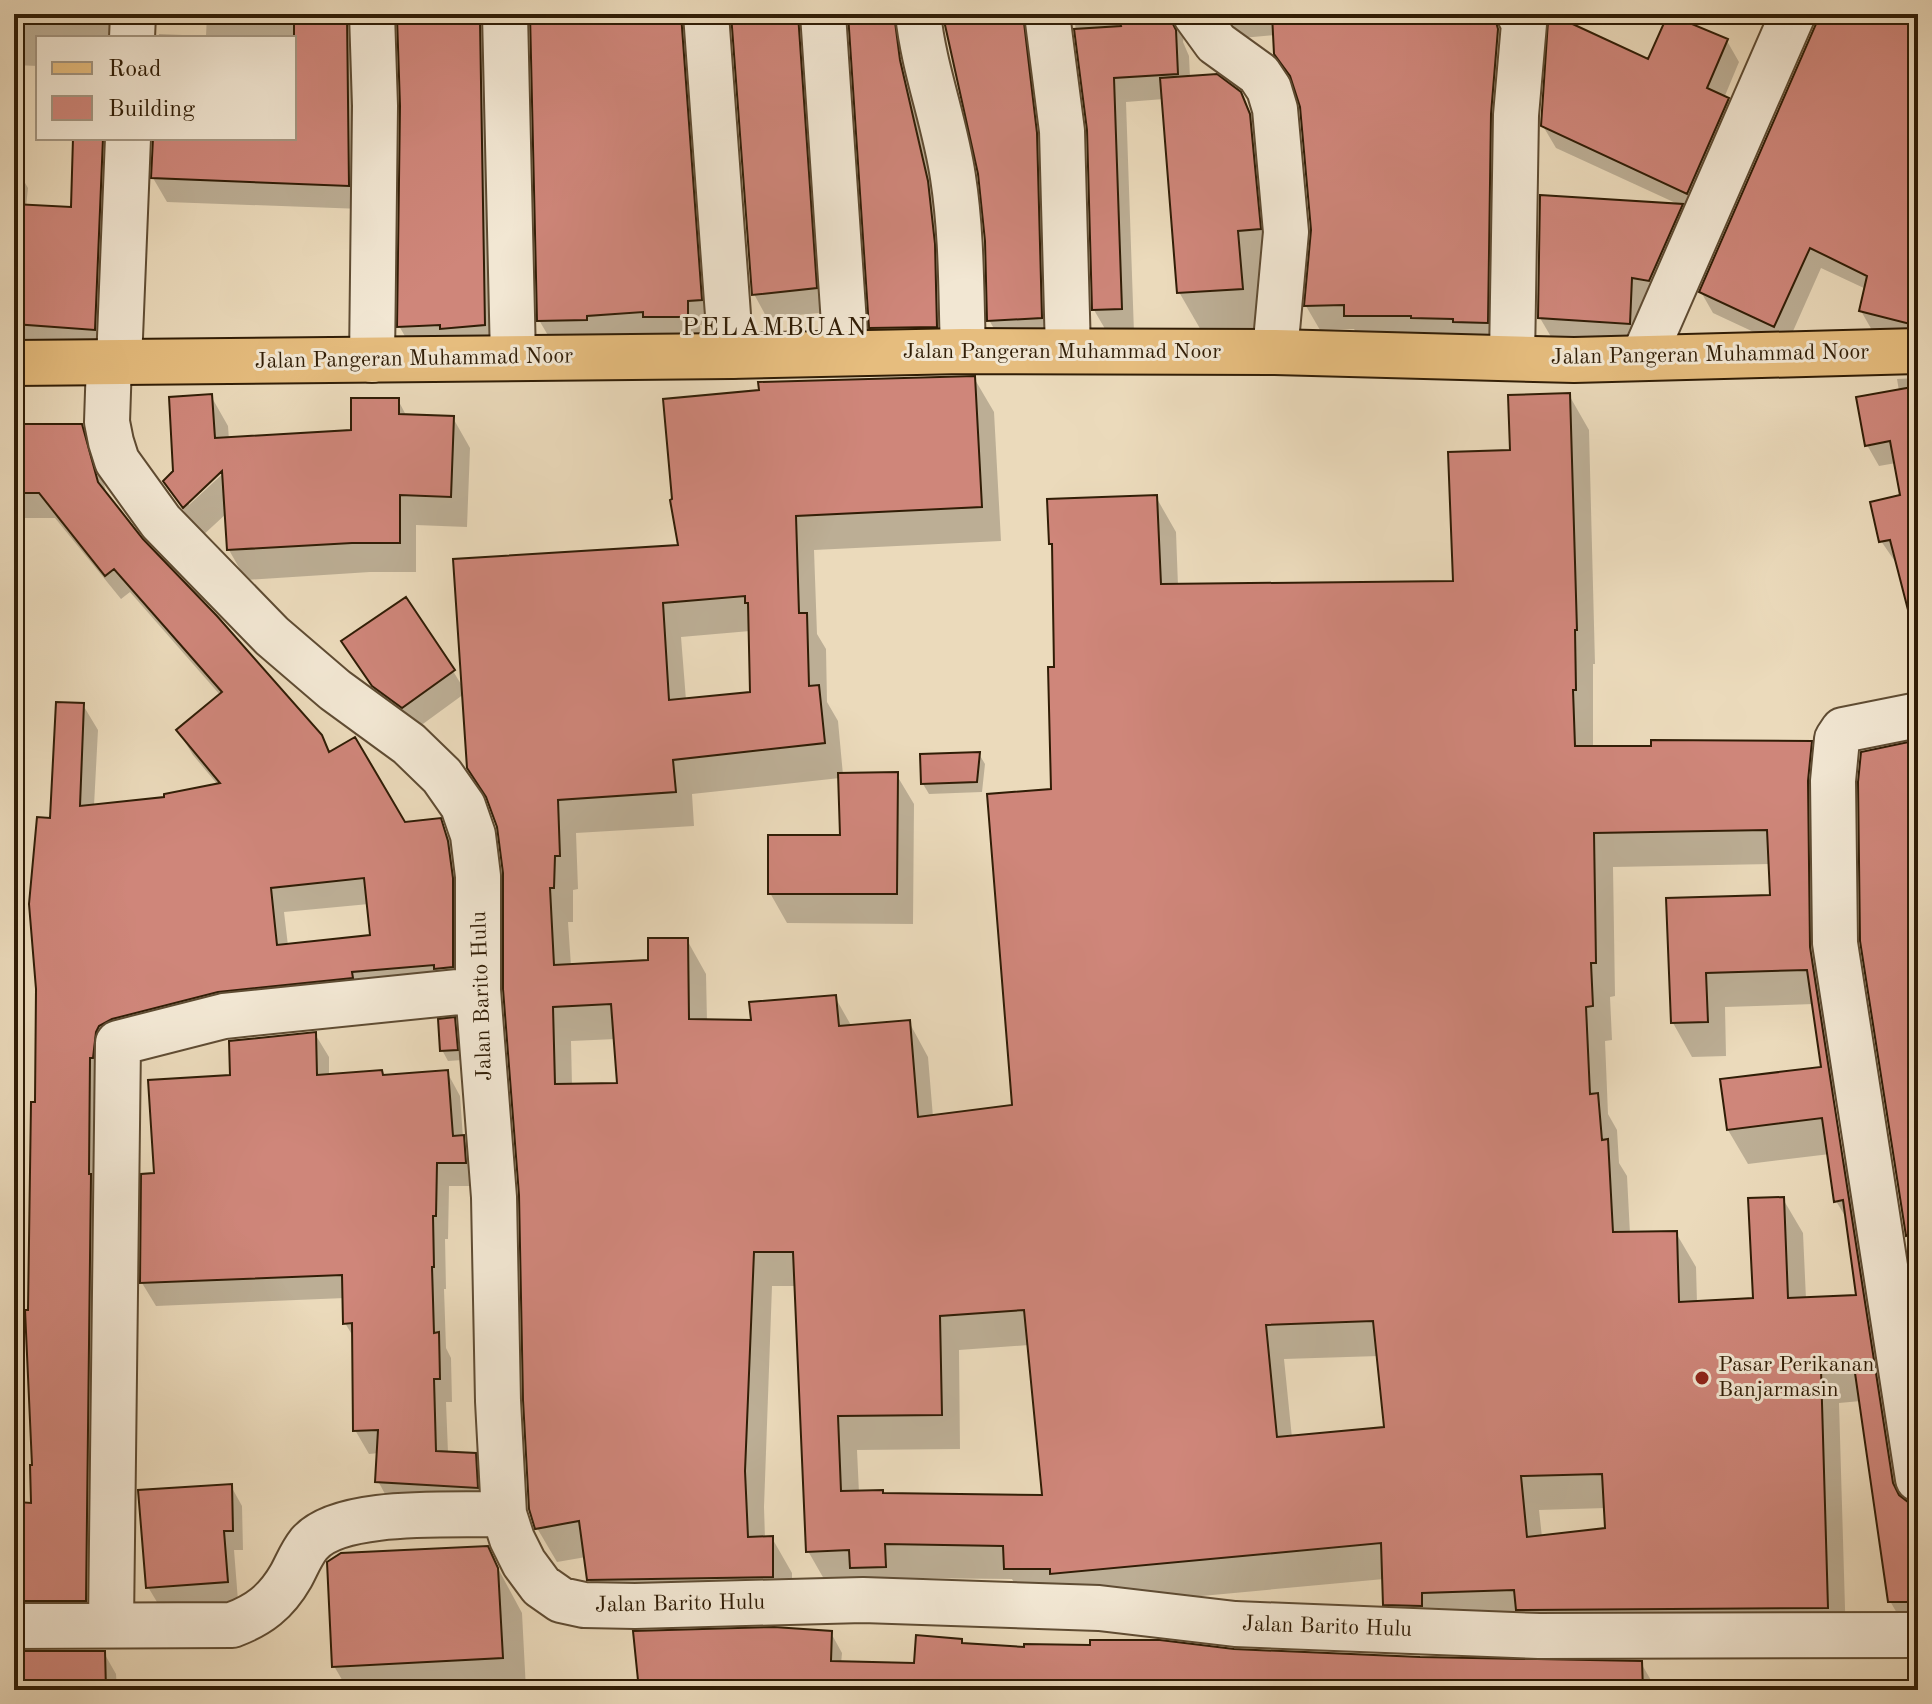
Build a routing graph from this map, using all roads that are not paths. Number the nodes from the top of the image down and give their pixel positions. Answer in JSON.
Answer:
{"nodes":[{"id":1,"x":133,"y":14,"type":"edge"},
{"id":2,"x":372,"y":14,"type":"edge"},
{"id":3,"x":505,"y":14,"type":"edge"},
{"id":4,"x":706,"y":14,"type":"edge"},
{"id":5,"x":823,"y":14,"type":"edge"},
{"id":6,"x":918,"y":14,"type":"edge"},
{"id":7,"x":1047,"y":14,"type":"edge"},
{"id":8,"x":1195,"y":14,"type":"edge"},
{"id":9,"x":1519,"y":14,"type":"edge"},
{"id":10,"x":1793,"y":14,"type":"edge"},
{"id":11,"x":132,"y":36,"type":"edge"},
{"id":12,"x":128,"y":140,"type":"edge"},
{"id":13,"x":963,"y":351,"type":"junction"},
{"id":14,"x":1068,"y":351,"type":"junction"},
{"id":15,"x":1918,"y":351,"type":"edge"},
{"id":16,"x":1275,"y":352,"type":"junction"},
{"id":17,"x":846,"y":353,"type":"junction"},
{"id":18,"x":731,"y":356,"type":"junction"},
{"id":19,"x":513,"y":358,"type":"junction"},
{"id":20,"x":1512,"y":358,"type":"junction"},
{"id":21,"x":1643,"y":358,"type":"junction"},
{"id":22,"x":372,"y":360,"type":"junction"},
{"id":23,"x":114,"y":362,"type":"junction"},
{"id":24,"x":14,"y":363,"type":"edge"},
{"id":25,"x":1918,"y":715,"type":"edge"},
{"id":26,"x":478,"y":990,"type":"junction"},
{"id":27,"x":1918,"y":1479,"type":"edge"},
{"id":28,"x":504,"y":1514,"type":"junction"},
{"id":29,"x":111,"y":1624,"type":"junction"},
{"id":30,"x":14,"y":1626,"type":"edge"},
{"id":31,"x":1918,"y":1635,"type":"edge"}],
"edges":[{"from":1,"to":11,"type":"street"},
{"from":2,"to":22,"type":"street"},
{"from":3,"to":19,"type":"street"},
{"from":4,"to":18,"type":"street"},
{"from":5,"to":17,"type":"street"},
{"from":6,"to":13,"type":"street"},
{"from":7,"to":14,"type":"street"},
{"from":8,"to":16,"type":"street"},
{"from":9,"to":20,"type":"street"},
{"from":10,"to":21,"type":"street"},
{"from":12,"to":23,"type":"street","name":"Jalan Barito Hulu"},
{"from":13,"to":14,"type":"main road","name":"Jalan Pangeran Muhammad Noor"},
{"from":13,"to":17,"type":"main road","name":"Jalan Pangeran Muhammad Noor"},
{"from":14,"to":16,"type":"main road","name":"Jalan Pangeran Muhammad Noor"},
{"from":15,"to":21,"type":"main road","name":"Jalan Pangeran Muhammad Noor"},
{"from":16,"to":20,"type":"main road","name":"Jalan Pangeran Muhammad Noor"},
{"from":17,"to":18,"type":"main road","name":"Jalan Pangeran Muhammad Noor"},
{"from":18,"to":19,"type":"main road","name":"Jalan Pangeran Muhammad Noor"},
{"from":19,"to":22,"type":"main road","name":"Jalan Pangeran Muhammad Noor"},
{"from":20,"to":21,"type":"main road","name":"Jalan Pangeran Muhammad Noor"},
{"from":22,"to":23,"type":"main road","name":"Jalan Pangeran Muhammad Noor"},
{"from":23,"to":24,"type":"main road","name":"Jalan Pangeran Muhammad Noor"},
{"from":23,"to":26,"type":"street","name":"Jalan Barito Hulu"},
{"from":25,"to":27,"type":"street"},
{"from":26,"to":28,"type":"street","name":"Jalan Barito Hulu"},
{"from":26,"to":29,"type":"street"},
{"from":28,"to":29,"type":"street"},
{"from":28,"to":31,"type":"street","name":"Jalan Barito Hulu"},
{"from":29,"to":30,"type":"street"}]}
